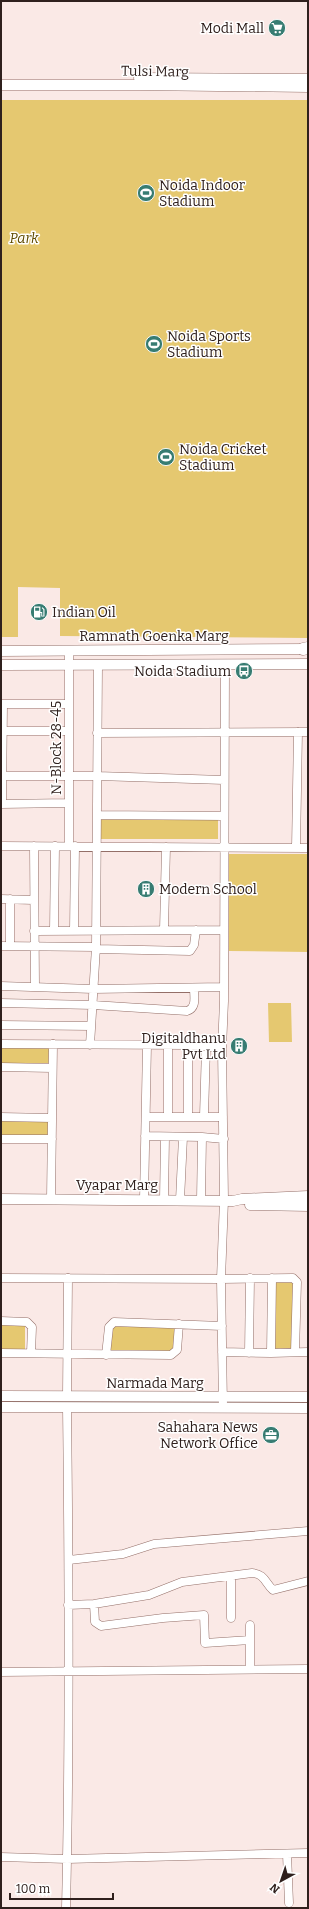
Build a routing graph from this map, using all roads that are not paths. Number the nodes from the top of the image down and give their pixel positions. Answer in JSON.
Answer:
{"nodes":[{"id":1,"x":1,"y":78,"type":"edge"},
{"id":2,"x":308,"y":78,"type":"edge"},
{"id":3,"x":17,"y":82,"type":"junction"},
{"id":4,"x":1,"y":85,"type":"edge"},
{"id":5,"x":308,"y":87,"type":"edge"},
{"id":6,"x":306,"y":649,"type":"edge"},
{"id":7,"x":1,"y":650,"type":"edge"},
{"id":8,"x":69,"y":650,"type":"junction"},
{"id":9,"x":308,"y":664,"type":"edge"},
{"id":10,"x":1,"y":665,"type":"edge"},
{"id":11,"x":70,"y":665,"type":"junction"},
{"id":12,"x":98,"y":665,"type":"junction"},
{"id":13,"x":224,"y":665,"type":"junction"},
{"id":14,"x":2,"y":704,"type":"edge"},
{"id":15,"x":70,"y":704,"type":"junction"},
{"id":16,"x":3,"y":730,"type":"junction"},
{"id":17,"x":69,"y":732,"type":"junction"},
{"id":18,"x":298,"y":732,"type":"junction"},
{"id":19,"x":308,"y":732,"type":"edge"},
{"id":20,"x":97,"y":733,"type":"junction"},
{"id":21,"x":224,"y":733,"type":"junction"},
{"id":22,"x":2,"y":776,"type":"junction"},
{"id":23,"x":69,"y":776,"type":"junction"},
{"id":24,"x":97,"y":776,"type":"junction"},
{"id":25,"x":224,"y":780,"type":"junction"},
{"id":26,"x":69,"y":803,"type":"junction"},
{"id":27,"x":2,"y":804,"type":"edge"},
{"id":28,"x":97,"y":815,"type":"junction"},
{"id":29,"x":224,"y":816,"type":"junction"},
{"id":30,"x":1,"y":846,"type":"edge"},
{"id":31,"x":34,"y":846,"type":"junction"},
{"id":32,"x":55,"y":846,"type":"junction"},
{"id":33,"x":72,"y":846,"type":"junction"},
{"id":34,"x":96,"y":846,"type":"junction"},
{"id":35,"x":166,"y":847,"type":"junction"},
{"id":36,"x":224,"y":847,"type":"junction"},
{"id":37,"x":296,"y":848,"type":"junction"},
{"id":38,"x":308,"y":848,"type":"edge"},
{"id":39,"x":1,"y":899,"type":"edge"},
{"id":40,"x":10,"y":899,"type":"junction"},
{"id":41,"x":33,"y":900,"type":"junction"},
{"id":42,"x":96,"y":930,"type":"junction"},
{"id":43,"x":164,"y":930,"type":"junction"},
{"id":44,"x":196,"y":930,"type":"junction"},
{"id":45,"x":224,"y":930,"type":"junction"},
{"id":46,"x":34,"y":931,"type":"junction"},
{"id":47,"x":54,"y":931,"type":"junction"},
{"id":48,"x":74,"y":931,"type":"junction"},
{"id":49,"x":1,"y":946,"type":"edge"},
{"id":50,"x":10,"y":946,"type":"junction"},
{"id":51,"x":34,"y":946,"type":"junction"},
{"id":52,"x":96,"y":948,"type":"junction"},
{"id":53,"x":1,"y":986,"type":"edge"},
{"id":54,"x":34,"y":987,"type":"junction"},
{"id":55,"x":224,"y":987,"type":"junction"},
{"id":56,"x":194,"y":988,"type":"junction"},
{"id":57,"x":93,"y":989,"type":"junction"},
{"id":58,"x":1,"y":1003,"type":"edge"},
{"id":59,"x":93,"y":1005,"type":"junction"},
{"id":60,"x":1,"y":1026,"type":"edge"},
{"id":61,"x":91,"y":1026,"type":"junction"},
{"id":62,"x":1,"y":1044,"type":"edge"},
{"id":63,"x":52,"y":1044,"type":"junction"},
{"id":64,"x":90,"y":1045,"type":"junction"},
{"id":65,"x":147,"y":1045,"type":"junction"},
{"id":66,"x":168,"y":1045,"type":"junction"},
{"id":67,"x":188,"y":1045,"type":"junction"},
{"id":68,"x":206,"y":1047,"type":"junction"},
{"id":69,"x":222,"y":1048,"type":"junction"},
{"id":70,"x":1,"y":1067,"type":"edge"},
{"id":71,"x":52,"y":1068,"type":"junction"},
{"id":72,"x":168,"y":1116,"type":"junction"},
{"id":73,"x":188,"y":1116,"type":"junction"},
{"id":74,"x":204,"y":1116,"type":"junction"},
{"id":75,"x":1,"y":1117,"type":"edge"},
{"id":76,"x":146,"y":1117,"type":"junction"},
{"id":77,"x":222,"y":1117,"type":"junction"},
{"id":78,"x":52,"y":1118,"type":"junction"},
{"id":79,"x":145,"y":1136,"type":"junction"},
{"id":80,"x":166,"y":1137,"type":"junction"},
{"id":81,"x":183,"y":1137,"type":"junction"},
{"id":82,"x":202,"y":1137,"type":"junction"},
{"id":83,"x":1,"y":1139,"type":"edge"},
{"id":84,"x":52,"y":1139,"type":"junction"},
{"id":85,"x":224,"y":1139,"type":"junction"},
{"id":86,"x":308,"y":1196,"type":"edge"},
{"id":87,"x":1,"y":1199,"type":"edge"},
{"id":88,"x":52,"y":1199,"type":"junction"},
{"id":89,"x":144,"y":1199,"type":"junction"},
{"id":90,"x":164,"y":1199,"type":"junction"},
{"id":91,"x":180,"y":1200,"type":"junction"},
{"id":92,"x":201,"y":1200,"type":"junction"},
{"id":93,"x":228,"y":1201,"type":"junction"},
{"id":94,"x":308,"y":1206,"type":"edge"},
{"id":95,"x":1,"y":1278,"type":"edge"},
{"id":96,"x":68,"y":1278,"type":"junction"},
{"id":97,"x":250,"y":1278,"type":"junction"},
{"id":98,"x":272,"y":1278,"type":"junction"},
{"id":99,"x":222,"y":1279,"type":"junction"},
{"id":100,"x":1,"y":1321,"type":"edge"},
{"id":101,"x":179,"y":1324,"type":"junction"},
{"id":102,"x":222,"y":1326,"type":"junction"},
{"id":103,"x":67,"y":1352,"type":"junction"},
{"id":104,"x":222,"y":1352,"type":"junction"},
{"id":105,"x":295,"y":1352,"type":"junction"},
{"id":106,"x":308,"y":1352,"type":"edge"},
{"id":107,"x":1,"y":1353,"type":"edge"},
{"id":108,"x":31,"y":1353,"type":"junction"},
{"id":109,"x":249,"y":1353,"type":"junction"},
{"id":110,"x":271,"y":1353,"type":"junction"},
{"id":111,"x":106,"y":1355,"type":"junction"},
{"id":112,"x":1,"y":1396,"type":"edge"},
{"id":113,"x":308,"y":1397,"type":"edge"},
{"id":114,"x":67,"y":1402,"type":"junction"},
{"id":115,"x":223,"y":1402,"type":"junction"},
{"id":116,"x":1,"y":1407,"type":"edge"},
{"id":117,"x":308,"y":1408,"type":"edge"},
{"id":118,"x":308,"y":1531,"type":"edge"},
{"id":119,"x":69,"y":1560,"type":"junction"},
{"id":120,"x":231,"y":1576,"type":"junction"},
{"id":121,"x":308,"y":1581,"type":"edge"},
{"id":122,"x":94,"y":1604,"type":"junction"},
{"id":123,"x":68,"y":1605,"type":"junction"},
{"id":124,"x":231,"y":1618,"type":"dead end"},
{"id":125,"x":250,"y":1626,"type":"dead end"},
{"id":126,"x":250,"y":1640,"type":"junction"},
{"id":127,"x":250,"y":1669,"type":"junction"},
{"id":128,"x":308,"y":1669,"type":"edge"},
{"id":129,"x":68,"y":1671,"type":"junction"},
{"id":130,"x":1,"y":1672,"type":"edge"},
{"id":131,"x":308,"y":1853,"type":"edge"},
{"id":132,"x":287,"y":1854,"type":"junction"},
{"id":133,"x":1,"y":1857,"type":"edge"},
{"id":134,"x":67,"y":1858,"type":"junction"},
{"id":135,"x":288,"y":1903,"type":"dead end"},
{"id":136,"x":66,"y":1908,"type":"edge"}],
"edges":[{"from":1,"to":3,"type":"street","name":"Tulsi Marg"},
{"from":2,"to":3,"type":"street","name":"Tulsi Marg"},
{"from":3,"to":4,"type":"street","name":"Tulsi Marg"},
{"from":3,"to":5,"type":"street","name":"Tulsi Marg"},
{"from":6,"to":8,"type":"street","name":"Ramnath Goenka Marg"},
{"from":7,"to":8,"type":"street","name":"Ramnath Goenka Marg"},
{"from":8,"to":11,"type":"street","name":"N-Block 28-45"},
{"from":9,"to":13,"type":"street","name":"Ramnath Goenka Marg"},
{"from":10,"to":11,"type":"street","name":"Ramnath Goenka Marg"},
{"from":11,"to":12,"type":"street","name":"Ramnath Goenka Marg"},
{"from":11,"to":15,"type":"street","name":"N-Block 28-45"},
{"from":12,"to":13,"type":"street","name":"Ramnath Goenka Marg"},
{"from":12,"to":20,"type":"street"},
{"from":13,"to":21,"type":"street"},
{"from":14,"to":15,"type":"street"},
{"from":14,"to":16,"type":"street"},
{"from":15,"to":17,"type":"street","name":"N-Block 28-45"},
{"from":16,"to":17,"type":"street"},
{"from":16,"to":22,"type":"street"},
{"from":17,"to":23,"type":"street","name":"N-Block 28-45"},
{"from":18,"to":19,"type":"street"},
{"from":18,"to":21,"type":"street"},
{"from":18,"to":37,"type":"street"},
{"from":20,"to":21,"type":"street"},
{"from":20,"to":24,"type":"street"},
{"from":21,"to":25,"type":"street"},
{"from":22,"to":23,"type":"street"},
{"from":22,"to":27,"type":"street"},
{"from":23,"to":24,"type":"street"},
{"from":23,"to":26,"type":"street","name":"N-Block 28-45"},
{"from":24,"to":25,"type":"street"},
{"from":24,"to":28,"type":"street"},
{"from":25,"to":29,"type":"street"},
{"from":26,"to":27,"type":"street"},
{"from":26,"to":33,"type":"street","name":"N-Block 28-45"},
{"from":28,"to":29,"type":"street"},
{"from":28,"to":34,"type":"street"},
{"from":29,"to":36,"type":"street"},
{"from":30,"to":31,"type":"street"},
{"from":31,"to":32,"type":"street"},
{"from":31,"to":41,"type":"street"},
{"from":32,"to":33,"type":"street"},
{"from":32,"to":47,"type":"street"},
{"from":33,"to":34,"type":"street"},
{"from":33,"to":48,"type":"street","name":"N-Block 28-45"},
{"from":34,"to":35,"type":"street"},
{"from":34,"to":42,"type":"street"},
{"from":35,"to":36,"type":"street"},
{"from":35,"to":43,"type":"street"},
{"from":36,"to":37,"type":"street"},
{"from":36,"to":45,"type":"street"},
{"from":37,"to":38,"type":"street"},
{"from":39,"to":40,"type":"street"},
{"from":40,"to":41,"type":"street"},
{"from":40,"to":50,"type":"street"},
{"from":41,"to":46,"type":"street"},
{"from":42,"to":43,"type":"street"},
{"from":42,"to":48,"type":"street"},
{"from":42,"to":52,"type":"street"},
{"from":43,"to":44,"type":"street"},
{"from":44,"to":45,"type":"street"},
{"from":44,"to":52,"type":"street"},
{"from":45,"to":55,"type":"street"},
{"from":46,"to":47,"type":"street"},
{"from":46,"to":51,"type":"street"},
{"from":47,"to":48,"type":"street"},
{"from":49,"to":50,"type":"street"},
{"from":50,"to":51,"type":"street"},
{"from":51,"to":52,"type":"street"},
{"from":51,"to":54,"type":"street"},
{"from":52,"to":57,"type":"street"},
{"from":53,"to":54,"type":"street"},
{"from":54,"to":57,"type":"street"},
{"from":55,"to":56,"type":"street"},
{"from":55,"to":69,"type":"street"},
{"from":56,"to":57,"type":"street"},
{"from":56,"to":59,"type":"street"},
{"from":57,"to":59,"type":"street"},
{"from":58,"to":59,"type":"street"},
{"from":59,"to":61,"type":"street"},
{"from":60,"to":61,"type":"street"},
{"from":61,"to":64,"type":"street"},
{"from":62,"to":63,"type":"street"},
{"from":63,"to":64,"type":"street"},
{"from":63,"to":71,"type":"street"},
{"from":64,"to":65,"type":"street"},
{"from":65,"to":66,"type":"street"},
{"from":65,"to":76,"type":"street"},
{"from":66,"to":67,"type":"street"},
{"from":66,"to":72,"type":"street"},
{"from":67,"to":68,"type":"street"},
{"from":67,"to":73,"type":"street"},
{"from":68,"to":69,"type":"street"},
{"from":68,"to":74,"type":"street"},
{"from":69,"to":77,"type":"street"},
{"from":70,"to":71,"type":"street"},
{"from":71,"to":78,"type":"street"},
{"from":72,"to":73,"type":"street"},
{"from":72,"to":76,"type":"street"},
{"from":73,"to":74,"type":"street"},
{"from":74,"to":77,"type":"street"},
{"from":75,"to":78,"type":"street"},
{"from":76,"to":79,"type":"street"},
{"from":77,"to":85,"type":"street"},
{"from":78,"to":84,"type":"street"},
{"from":79,"to":80,"type":"street"},
{"from":79,"to":89,"type":"street"},
{"from":80,"to":81,"type":"street"},
{"from":80,"to":90,"type":"street"},
{"from":81,"to":82,"type":"street"},
{"from":81,"to":91,"type":"street"},
{"from":82,"to":85,"type":"street"},
{"from":82,"to":92,"type":"street"},
{"from":83,"to":84,"type":"street"},
{"from":84,"to":88,"type":"street"},
{"from":85,"to":93,"type":"street"},
{"from":86,"to":93,"type":"street","name":"Vyapar Marg"},
{"from":87,"to":88,"type":"street","name":"Vyapar Marg"},
{"from":88,"to":89,"type":"street","name":"Vyapar Marg"},
{"from":89,"to":90,"type":"street","name":"Vyapar Marg"},
{"from":90,"to":91,"type":"street","name":"Vyapar Marg"},
{"from":91,"to":92,"type":"street","name":"Vyapar Marg"},
{"from":92,"to":93,"type":"street","name":"Vyapar Marg"},
{"from":93,"to":94,"type":"street","name":"Vyapar Marg"},
{"from":93,"to":99,"type":"street"},
{"from":95,"to":96,"type":"street"},
{"from":96,"to":99,"type":"street"},
{"from":96,"to":103,"type":"street"},
{"from":97,"to":98,"type":"street"},
{"from":97,"to":99,"type":"street"},
{"from":97,"to":109,"type":"street"},
{"from":98,"to":105,"type":"street"},
{"from":98,"to":110,"type":"street"},
{"from":99,"to":102,"type":"street"},
{"from":100,"to":108,"type":"street"},
{"from":101,"to":102,"type":"street"},
{"from":101,"to":111,"type":"street"},
{"from":101,"to":111,"type":"street"},
{"from":102,"to":104,"type":"street"},
{"from":103,"to":108,"type":"street"},
{"from":103,"to":111,"type":"street"},
{"from":103,"to":114,"type":"street"},
{"from":104,"to":109,"type":"street"},
{"from":104,"to":115,"type":"street"},
{"from":105,"to":106,"type":"street"},
{"from":105,"to":110,"type":"street"},
{"from":107,"to":108,"type":"street"},
{"from":109,"to":110,"type":"street"},
{"from":112,"to":114,"type":"street","name":"Narmada Marg"},
{"from":113,"to":115,"type":"street","name":"Narmada Marg"},
{"from":114,"to":115,"type":"street","name":"Narmada Marg"},
{"from":114,"to":116,"type":"street","name":"Narmada Marg"},
{"from":114,"to":119,"type":"street"},
{"from":115,"to":117,"type":"street","name":"Narmada Marg"},
{"from":118,"to":119,"type":"street"},
{"from":119,"to":123,"type":"street"},
{"from":120,"to":121,"type":"street"},
{"from":120,"to":122,"type":"street"},
{"from":120,"to":124,"type":"street"},
{"from":122,"to":123,"type":"street"},
{"from":122,"to":126,"type":"street"},
{"from":123,"to":129,"type":"street"},
{"from":125,"to":126,"type":"street"},
{"from":126,"to":127,"type":"street"},
{"from":127,"to":128,"type":"street"},
{"from":127,"to":129,"type":"street"},
{"from":129,"to":130,"type":"street"},
{"from":129,"to":134,"type":"street"},
{"from":131,"to":132,"type":"street"},
{"from":132,"to":134,"type":"street"},
{"from":132,"to":135,"type":"street"},
{"from":133,"to":134,"type":"street"},
{"from":134,"to":136,"type":"street"}]}
